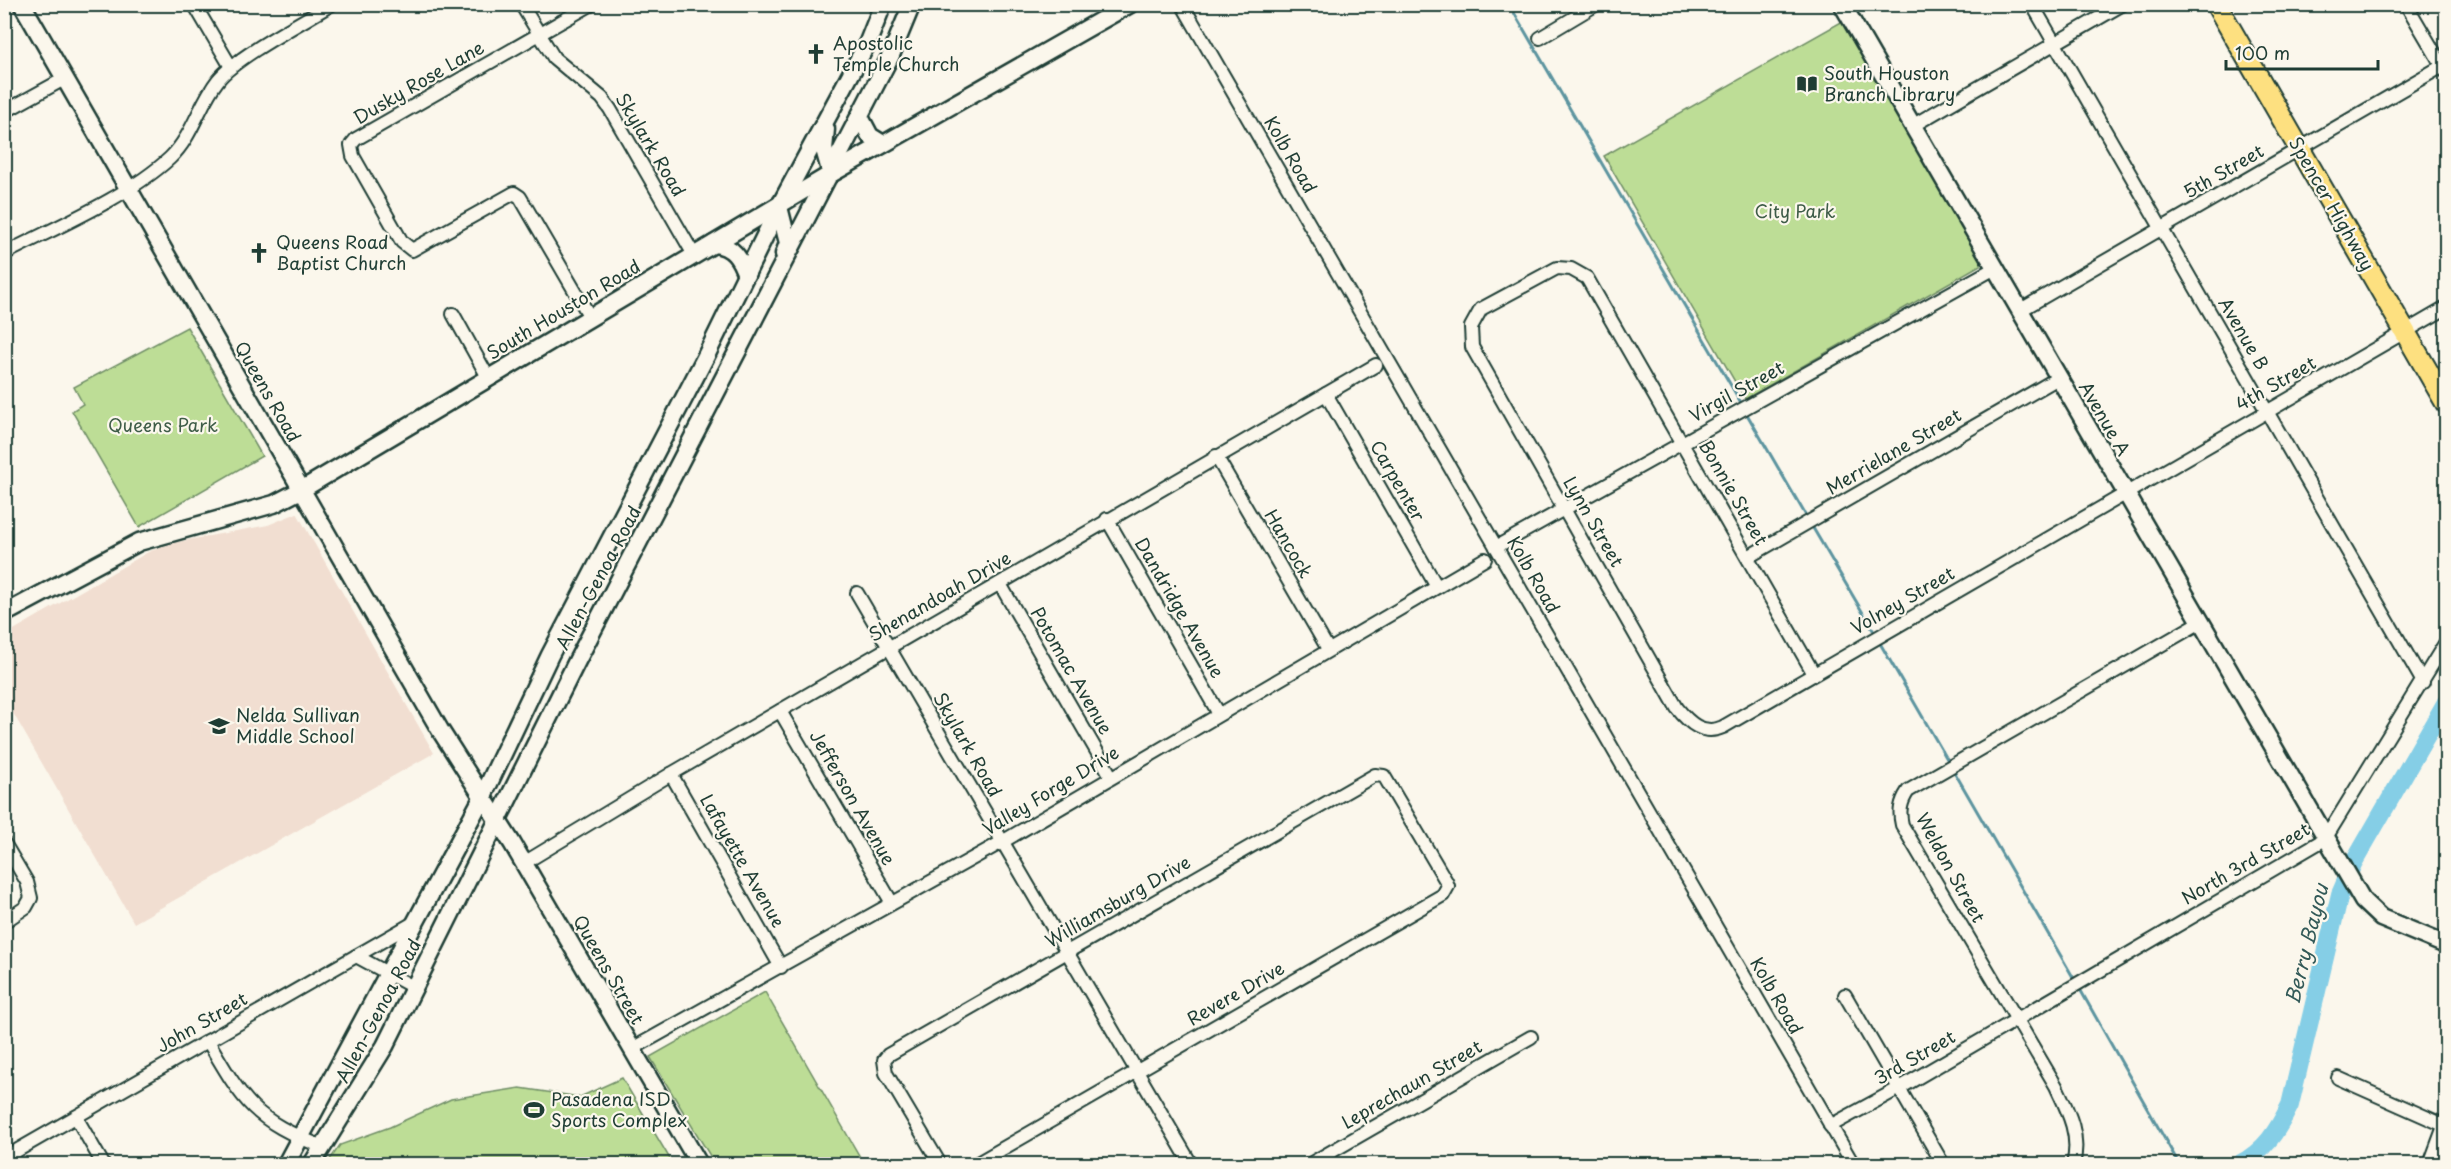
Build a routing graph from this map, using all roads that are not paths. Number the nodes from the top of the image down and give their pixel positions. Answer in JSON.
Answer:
{"nodes":[{"id":1,"x":22,"y":4,"type":"edge"},
{"id":2,"x":194,"y":4,"type":"edge"},
{"id":3,"x":332,"y":4,"type":"edge"},
{"id":4,"x":521,"y":4,"type":"edge"},
{"id":5,"x":592,"y":4,"type":"edge"},
{"id":6,"x":883,"y":4,"type":"edge"},
{"id":7,"x":912,"y":4,"type":"edge"},
{"id":8,"x":1130,"y":4,"type":"edge"},
{"id":9,"x":1182,"y":4,"type":"edge"},
{"id":10,"x":1597,"y":4,"type":"edge"},
{"id":11,"x":1842,"y":4,"type":"edge"},
{"id":12,"x":2031,"y":4,"type":"edge"},
{"id":13,"x":2123,"y":4,"type":"edge"},
{"id":14,"x":2216,"y":4,"type":"edge"},
{"id":15,"x":2406,"y":4,"type":"edge"},
{"id":16,"x":539,"y":35,"type":"junction"},
{"id":17,"x":1540,"y":38,"type":"dead end"},
{"id":18,"x":868,"y":42,"type":"junction"},
{"id":19,"x":2054,"y":44,"type":"junction"},
{"id":20,"x":891,"y":55,"type":"junction"},
{"id":21,"x":231,"y":67,"type":"junction"},
{"id":22,"x":2445,"y":68,"type":"edge"},
{"id":23,"x":64,"y":79,"type":"junction"},
{"id":24,"x":4,"y":112,"type":"edge"},
{"id":25,"x":829,"y":116,"type":"junction"},
{"id":26,"x":860,"y":117,"type":"junction"},
{"id":27,"x":1912,"y":126,"type":"junction"},
{"id":28,"x":883,"y":144,"type":"junction"},
{"id":29,"x":2299,"y":149,"type":"junction"},
{"id":30,"x":831,"y":174,"type":"junction"},
{"id":31,"x":128,"y":189,"type":"junction"},
{"id":32,"x":779,"y":207,"type":"junction"},
{"id":33,"x":2161,"y":229,"type":"junction"},
{"id":34,"x":714,"y":244,"type":"junction"},
{"id":35,"x":4,"y":254,"type":"edge"},
{"id":36,"x":694,"y":255,"type":"junction"},
{"id":37,"x":1995,"y":268,"type":"junction"},
{"id":38,"x":778,"y":272,"type":"junction"},
{"id":39,"x":746,"y":275,"type":"junction"},
{"id":40,"x":2446,"y":308,"type":"edge"},
{"id":41,"x":2019,"y":310,"type":"junction"},
{"id":42,"x":453,"y":314,"type":"dead end"},
{"id":43,"x":590,"y":317,"type":"junction"},
{"id":44,"x":1471,"y":327,"type":"joint"},
{"id":45,"x":2405,"y":332,"type":"junction"},
{"id":46,"x":706,"y":356,"type":"junction"},
{"id":47,"x":1376,"y":365,"type":"dead end"},
{"id":48,"x":729,"y":369,"type":"junction"},
{"id":49,"x":488,"y":377,"type":"junction"},
{"id":50,"x":2058,"y":378,"type":"junction"},
{"id":51,"x":1326,"y":394,"type":"junction"},
{"id":52,"x":2446,"y":403,"type":"edge"},
{"id":53,"x":2266,"y":411,"type":"junction"},
{"id":54,"x":1683,"y":442,"type":"junction"},
{"id":55,"x":1216,"y":456,"type":"junction"},
{"id":56,"x":301,"y":490,"type":"junction"},
{"id":57,"x":2125,"y":493,"type":"junction"},
{"id":58,"x":1565,"y":509,"type":"junction"},
{"id":59,"x":1107,"y":519,"type":"junction"},
{"id":60,"x":1496,"y":547,"type":"junction"},
{"id":61,"x":1748,"y":557,"type":"junction"},
{"id":62,"x":1485,"y":559,"type":"dead end"},
{"id":63,"x":1000,"y":584,"type":"junction"},
{"id":64,"x":1437,"y":587,"type":"junction"},
{"id":65,"x":857,"y":593,"type":"dead end"},
{"id":66,"x":580,"y":597,"type":"junction"},
{"id":67,"x":6,"y":609,"type":"edge"},
{"id":68,"x":605,"y":609,"type":"junction"},
{"id":69,"x":2199,"y":623,"type":"junction"},
{"id":70,"x":2446,"y":642,"type":"edge"},
{"id":71,"x":889,"y":648,"type":"junction"},
{"id":72,"x":1328,"y":649,"type":"junction"},
{"id":73,"x":1814,"y":674,"type":"junction"},
{"id":74,"x":2423,"y":682,"type":"junction"},
{"id":75,"x":780,"y":711,"type":"junction"},
{"id":76,"x":1219,"y":714,"type":"junction"},
{"id":77,"x":1697,"y":727,"type":"joint"},
{"id":78,"x":671,"y":774,"type":"junction"},
{"id":79,"x":1111,"y":776,"type":"junction"},
{"id":80,"x":482,"y":798,"type":"junction"},
{"id":81,"x":499,"y":821,"type":"junction"},
{"id":82,"x":1413,"y":824,"type":"joint"},
{"id":83,"x":1002,"y":842,"type":"junction"},
{"id":84,"x":4,"y":843,"type":"edge"},
{"id":85,"x":2330,"y":846,"type":"junction"},
{"id":86,"x":524,"y":863,"type":"junction"},
{"id":87,"x":892,"y":903,"type":"junction"},
{"id":88,"x":418,"y":920,"type":"junction"},
{"id":89,"x":4,"y":922,"type":"edge"},
{"id":90,"x":2446,"y":945,"type":"edge"},
{"id":91,"x":1067,"y":952,"type":"junction"},
{"id":92,"x":356,"y":956,"type":"junction"},
{"id":93,"x":781,"y":967,"type":"junction"},
{"id":94,"x":390,"y":973,"type":"junction"},
{"id":95,"x":415,"y":988,"type":"junction"},
{"id":96,"x":1845,"y":995,"type":"dead end"},
{"id":97,"x":2017,"y":1020,"type":"junction"},
{"id":98,"x":1531,"y":1037,"type":"dead end"},
{"id":99,"x":208,"y":1041,"type":"junction"},
{"id":100,"x":632,"y":1049,"type":"junction"},
{"id":101,"x":1137,"y":1073,"type":"junction"},
{"id":102,"x":2338,"y":1078,"type":"dead end"},
{"id":103,"x":1898,"y":1089,"type":"junction"},
{"id":104,"x":76,"y":1117,"type":"junction"},
{"id":105,"x":2446,"y":1124,"type":"edge"},
{"id":106,"x":1830,"y":1126,"type":"junction"},
{"id":107,"x":300,"y":1138,"type":"junction"},
{"id":108,"x":323,"y":1147,"type":"junction"},
{"id":109,"x":4,"y":1158,"type":"edge"},
{"id":110,"x":104,"y":1164,"type":"edge"},
{"id":111,"x":286,"y":1164,"type":"edge"},
{"id":112,"x":312,"y":1164,"type":"edge"},
{"id":113,"x":699,"y":1164,"type":"edge"},
{"id":114,"x":940,"y":1164,"type":"edge"},
{"id":115,"x":976,"y":1164,"type":"edge"},
{"id":116,"x":1191,"y":1164,"type":"edge"},
{"id":117,"x":1310,"y":1164,"type":"edge"},
{"id":118,"x":1853,"y":1164,"type":"edge"},
{"id":119,"x":1943,"y":1164,"type":"edge"},
{"id":120,"x":2073,"y":1164,"type":"edge"},
{"id":121,"x":2430,"y":1164,"type":"edge"}],
"edges":[{"from":1,"to":23,"type":"street","name":"Queens Road"},
{"from":2,"to":21,"type":"street"},
{"from":3,"to":21,"type":"street"},
{"from":4,"to":16,"type":"street","name":"Skylark Road"},
{"from":5,"to":16,"type":"street","name":"Dusky Rose Lane"},
{"from":6,"to":18,"type":"street","name":"Allen-Genoa Road"},
{"from":7,"to":20,"type":"street","name":"Allen-Genoa Road"},
{"from":8,"to":28,"type":"street","name":"South Houston Road"},
{"from":9,"to":60,"type":"street","name":"Kolb Road"},
{"from":10,"to":17,"type":"street"},
{"from":11,"to":27,"type":"street","name":"Avenue A"},
{"from":12,"to":19,"type":"street","name":"Avenue B"},
{"from":13,"to":19,"type":"street"},
{"from":14,"to":29,"type":"main road","name":"Spencer Highway"},
{"from":15,"to":22,"type":"street"},
{"from":16,"to":36,"type":"street","name":"Skylark Road"},
{"from":16,"to":43,"type":"street","name":"Dusky Rose Lane"},
{"from":18,"to":20,"type":"street"},
{"from":18,"to":25,"type":"street","name":"Allen-Genoa Road"},
{"from":19,"to":27,"type":"street"},
{"from":19,"to":33,"type":"street","name":"Avenue B"},
{"from":20,"to":26,"type":"street","name":"Allen-Genoa Road"},
{"from":21,"to":31,"type":"street"},
{"from":22,"to":29,"type":"street","name":"5th Street"},
{"from":23,"to":24,"type":"street"},
{"from":23,"to":31,"type":"street","name":"Queens Road"},
{"from":25,"to":30,"type":"street"},
{"from":25,"to":32,"type":"street","name":"Allen-Genoa Road"},
{"from":26,"to":28,"type":"street"},
{"from":26,"to":30,"type":"street","name":"Allen-Genoa Road"},
{"from":27,"to":37,"type":"street","name":"Avenue A"},
{"from":28,"to":30,"type":"street","name":"South Houston Road"},
{"from":29,"to":33,"type":"street","name":"5th Street"},
{"from":29,"to":45,"type":"main road","name":"Spencer Highway"},
{"from":30,"to":32,"type":"street","name":"South Houston Road"},
{"from":30,"to":38,"type":"street","name":"Allen-Genoa Road"},
{"from":31,"to":35,"type":"street"},
{"from":31,"to":56,"type":"street","name":"Queens Road"},
{"from":32,"to":34,"type":"street","name":"South Houston Road"},
{"from":32,"to":38,"type":"street"},
{"from":32,"to":39,"type":"street","name":"Allen-Genoa Road"},
{"from":33,"to":41,"type":"street","name":"5th Street"},
{"from":33,"to":53,"type":"street","name":"Avenue B"},
{"from":34,"to":36,"type":"street","name":"South Houston Road"},
{"from":34,"to":39,"type":"street"},
{"from":36,"to":43,"type":"street","name":"South Houston Road"},
{"from":37,"to":41,"type":"street","name":"Avenue A"},
{"from":37,"to":54,"type":"street","name":"Virgil Street"},
{"from":38,"to":48,"type":"street","name":"Allen-Genoa Road"},
{"from":39,"to":46,"type":"street","name":"Allen-Genoa Road"},
{"from":40,"to":45,"type":"street","name":"4th Street"},
{"from":41,"to":50,"type":"street","name":"Avenue A"},
{"from":42,"to":49,"type":"street"},
{"from":43,"to":49,"type":"street","name":"South Houston Road"},
{"from":44,"to":54,"type":"street","name":"Bonnie Street"},
{"from":44,"to":58,"type":"street","name":"Lynn Street"},
{"from":45,"to":52,"type":"main road","name":"Spencer Highway"},
{"from":45,"to":53,"type":"street","name":"4th Street"},
{"from":46,"to":48,"type":"street"},
{"from":46,"to":66,"type":"street","name":"Allen-Genoa Road"},
{"from":47,"to":51,"type":"street","name":"Shenandoah Drive"},
{"from":48,"to":68,"type":"street","name":"Allen-Genoa Road"},
{"from":49,"to":56,"type":"street","name":"South Houston Road"},
{"from":50,"to":57,"type":"street","name":"Avenue A"},
{"from":50,"to":61,"type":"street","name":"Merrielane Street"},
{"from":51,"to":55,"type":"street","name":"Shenandoah Drive"},
{"from":51,"to":64,"type":"street","name":"Carpenter"},
{"from":53,"to":57,"type":"street","name":"4th Street"},
{"from":53,"to":74,"type":"street","name":"Avenue B"},
{"from":54,"to":58,"type":"street","name":"Virgil Street"},
{"from":54,"to":61,"type":"street","name":"Bonnie Street"},
{"from":55,"to":59,"type":"street","name":"Shenandoah Drive"},
{"from":55,"to":72,"type":"street","name":"Hancock"},
{"from":56,"to":67,"type":"street","name":"South Houston Road"},
{"from":56,"to":80,"type":"street","name":"Queens Road"},
{"from":57,"to":69,"type":"street","name":"Avenue A"},
{"from":57,"to":73,"type":"street","name":"Volney Street"},
{"from":58,"to":60,"type":"street","name":"Virgil Street"},
{"from":58,"to":77,"type":"street","name":"Lynn Street"},
{"from":59,"to":63,"type":"street","name":"Shenandoah Drive"},
{"from":59,"to":76,"type":"street","name":"Dandridge Avenue"},
{"from":60,"to":106,"type":"street","name":"Kolb Road"},
{"from":61,"to":73,"type":"street","name":"Bonnie Street"},
{"from":62,"to":64,"type":"street","name":"Valley Forge Drive"},
{"from":63,"to":71,"type":"street","name":"Shenandoah Drive"},
{"from":63,"to":79,"type":"street","name":"Potomac Avenue"},
{"from":64,"to":72,"type":"street","name":"Valley Forge Drive"},
{"from":65,"to":71,"type":"street","name":"Skylark Road"},
{"from":66,"to":68,"type":"street"},
{"from":66,"to":80,"type":"street","name":"Allen-Genoa Road"},
{"from":68,"to":81,"type":"street","name":"Allen-Genoa Road"},
{"from":69,"to":85,"type":"street","name":"Avenue A"},
{"from":69,"to":97,"type":"street","name":"Weldon Street"},
{"from":70,"to":74,"type":"street","name":"North 3rd Street"},
{"from":71,"to":75,"type":"street","name":"Shenandoah Drive"},
{"from":71,"to":83,"type":"street","name":"Skylark Road"},
{"from":72,"to":76,"type":"street","name":"Valley Forge Drive"},
{"from":73,"to":77,"type":"street","name":"Volney Street"},
{"from":74,"to":85,"type":"street","name":"North 3rd Street"},
{"from":75,"to":78,"type":"street","name":"Shenandoah Drive"},
{"from":75,"to":87,"type":"street","name":"Jefferson Avenue"},
{"from":76,"to":79,"type":"street","name":"Valley Forge Drive"},
{"from":78,"to":86,"type":"street","name":"Shenandoah Drive"},
{"from":78,"to":93,"type":"street","name":"Lafayette Avenue"},
{"from":79,"to":83,"type":"street","name":"Valley Forge Drive"},
{"from":80,"to":81,"type":"street","name":"Queens Street"},
{"from":80,"to":88,"type":"street","name":"Allen-Genoa Road"},
{"from":81,"to":86,"type":"street","name":"Queens Street"},
{"from":81,"to":95,"type":"street","name":"Allen-Genoa Road"},
{"from":82,"to":91,"type":"street","name":"Williamsburg Drive"},
{"from":82,"to":101,"type":"street","name":"Revere Drive"},
{"from":83,"to":87,"type":"street","name":"Valley Forge Drive"},
{"from":83,"to":91,"type":"street","name":"Skylark Road"},
{"from":84,"to":89,"type":"street"},
{"from":85,"to":90,"type":"street","name":"Avenue A"},
{"from":85,"to":97,"type":"street","name":"North 3rd Street"},
{"from":86,"to":100,"type":"street","name":"Queens Street"},
{"from":87,"to":93,"type":"street","name":"Valley Forge Drive"},
{"from":88,"to":92,"type":"street","name":"John Street"},
{"from":88,"to":94,"type":"street","name":"Allen-Genoa Road"},
{"from":91,"to":101,"type":"street","name":"Skylark Road"},
{"from":91,"to":114,"type":"street","name":"Williamsburg Drive"},
{"from":92,"to":94,"type":"street"},
{"from":92,"to":99,"type":"street","name":"John Street"},
{"from":93,"to":100,"type":"street","name":"Valley Forge Drive"},
{"from":94,"to":95,"type":"street"},
{"from":94,"to":107,"type":"street","name":"Allen-Genoa Road"},
{"from":95,"to":108,"type":"street","name":"Allen-Genoa Road"},
{"from":96,"to":103,"type":"street"},
{"from":97,"to":103,"type":"street","name":"3rd Street"},
{"from":97,"to":120,"type":"street","name":"Weldon Street"},
{"from":98,"to":117,"type":"street","name":"Leprechaun Street"},
{"from":99,"to":104,"type":"street","name":"John Street"},
{"from":99,"to":107,"type":"street"},
{"from":100,"to":113,"type":"street","name":"Queens Street"},
{"from":101,"to":115,"type":"street","name":"Revere Drive"},
{"from":101,"to":116,"type":"street","name":"Skylark Road"},
{"from":102,"to":105,"type":"street"},
{"from":103,"to":106,"type":"street","name":"3rd Street"},
{"from":103,"to":119,"type":"street"},
{"from":104,"to":109,"type":"street","name":"John Street"},
{"from":104,"to":110,"type":"street"},
{"from":105,"to":121,"type":"street"},
{"from":106,"to":118,"type":"street","name":"Kolb Road"},
{"from":107,"to":108,"type":"street"},
{"from":107,"to":111,"type":"street","name":"Allen-Genoa Road"},
{"from":108,"to":112,"type":"street","name":"Allen-Genoa Road"}]}
